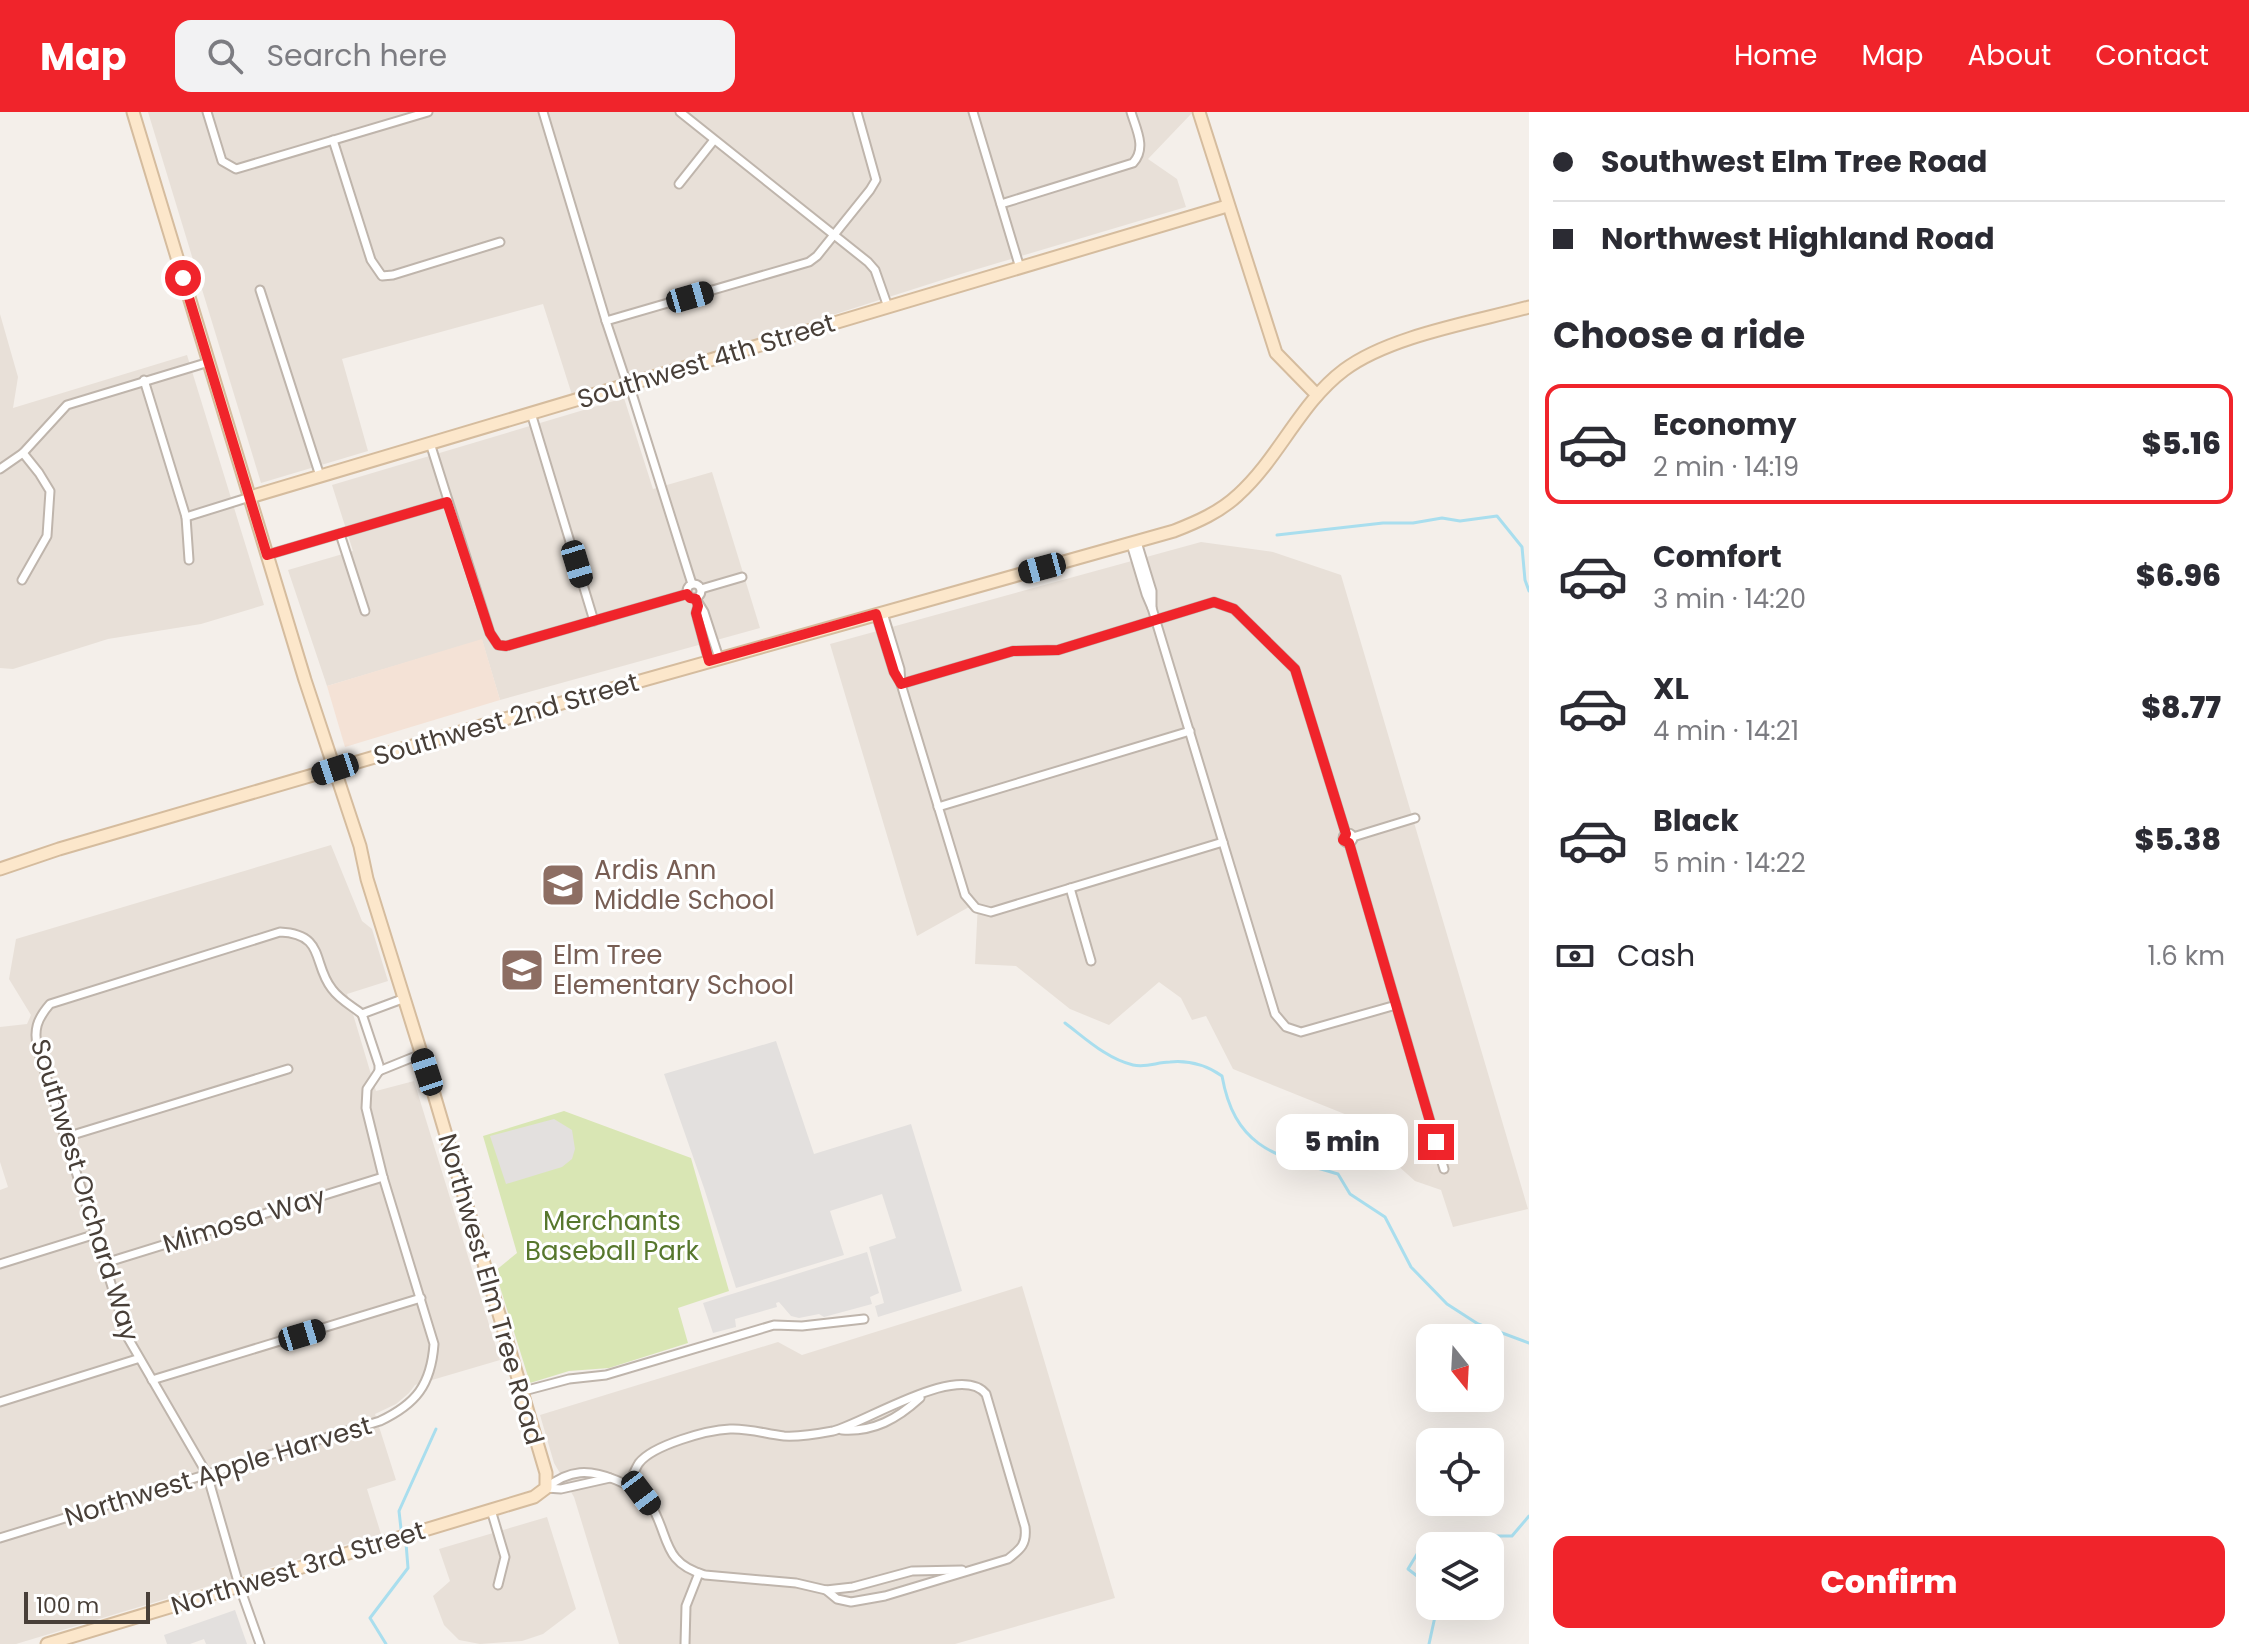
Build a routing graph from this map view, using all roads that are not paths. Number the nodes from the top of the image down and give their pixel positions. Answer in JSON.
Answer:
{"nodes":[{"id":1,"x":133,"y":112,"type":"edge"},
{"id":2,"x":207,"y":112,"type":"edge"},
{"id":3,"x":426,"y":112,"type":"edge"},
{"id":4,"x":543,"y":112,"type":"edge"},
{"id":5,"x":680,"y":112,"type":"edge"},
{"id":6,"x":857,"y":112,"type":"edge"},
{"id":7,"x":973,"y":112,"type":"edge"},
{"id":8,"x":1131,"y":112,"type":"edge"},
{"id":9,"x":1199,"y":112,"type":"edge"},
{"id":10,"x":333,"y":140,"type":"junction"},
{"id":11,"x":714,"y":140,"type":"junction"},
{"id":12,"x":679,"y":184,"type":"dead end"},
{"id":13,"x":1001,"y":204,"type":"junction"},
{"id":14,"x":1227,"y":206,"type":"junction"},
{"id":15,"x":834,"y":236,"type":"junction"},
{"id":16,"x":500,"y":242,"type":"dead end"},
{"id":17,"x":1020,"y":268,"type":"junction"},
{"id":18,"x":260,"y":290,"type":"dead end"},
{"id":19,"x":888,"y":307,"type":"junction"},
{"id":20,"x":1529,"y":307,"type":"edge"},
{"id":21,"x":606,"y":321,"type":"junction"},
{"id":22,"x":209,"y":362,"type":"junction"},
{"id":23,"x":144,"y":380,"type":"junction"},
{"id":24,"x":629,"y":384,"type":"junction"},
{"id":25,"x":1317,"y":395,"type":"junction"},
{"id":26,"x":531,"y":413,"type":"junction"},
{"id":27,"x":430,"y":443,"type":"junction"},
{"id":28,"x":23,"y":453,"type":"junction"},
{"id":29,"x":0,"y":469,"type":"edge"},
{"id":30,"x":320,"y":476,"type":"junction"},
{"id":31,"x":250,"y":497,"type":"junction"},
{"id":32,"x":447,"y":502,"type":"junction"},
{"id":33,"x":186,"y":517,"type":"junction"},
{"id":34,"x":340,"y":534,"type":"junction"},
{"id":35,"x":1134,"y":543,"type":"junction"},
{"id":36,"x":267,"y":555,"type":"junction"},
{"id":37,"x":189,"y":560,"type":"dead end"},
{"id":38,"x":742,"y":577,"type":"dead end"},
{"id":39,"x":22,"y":580,"type":"dead end"},
{"id":40,"x":692,"y":584,"type":"junction"},
{"id":41,"x":701,"y":589,"type":"junction"},
{"id":42,"x":687,"y":594,"type":"junction"},
{"id":43,"x":697,"y":602,"type":"junction"},
{"id":44,"x":365,"y":611,"type":"dead end"},
{"id":45,"x":880,"y":614,"type":"junction"},
{"id":46,"x":1156,"y":620,"type":"junction"},
{"id":47,"x":594,"y":621,"type":"junction"},
{"id":48,"x":714,"y":660,"type":"junction"},
{"id":49,"x":901,"y":684,"type":"junction"},
{"id":50,"x":1190,"y":731,"type":"junction"},
{"id":51,"x":335,"y":769,"type":"junction"},
{"id":52,"x":938,"y":807,"type":"junction"},
{"id":53,"x":1415,"y":818,"type":"dead end"},
{"id":54,"x":1349,"y":838,"type":"junction"},
{"id":55,"x":1223,"y":842,"type":"junction"},
{"id":56,"x":0,"y":869,"type":"edge"},
{"id":57,"x":1070,"y":888,"type":"junction"},
{"id":58,"x":1091,"y":961,"type":"dead end"},
{"id":59,"x":405,"y":998,"type":"junction"},
{"id":60,"x":1396,"y":1005,"type":"junction"},
{"id":61,"x":362,"y":1014,"type":"junction"},
{"id":62,"x":421,"y":1054,"type":"junction"},
{"id":63,"x":288,"y":1069,"type":"dead end"},
{"id":64,"x":379,"y":1071,"type":"junction"},
{"id":65,"x":66,"y":1137,"type":"junction"},
{"id":66,"x":1444,"y":1169,"type":"dead end"},
{"id":67,"x":383,"y":1177,"type":"junction"},
{"id":68,"x":96,"y":1234,"type":"junction"},
{"id":69,"x":105,"y":1263,"type":"junction"},
{"id":70,"x":0,"y":1264,"type":"edge"},
{"id":71,"x":421,"y":1298,"type":"junction"},
{"id":72,"x":864,"y":1319,"type":"dead end"},
{"id":73,"x":137,"y":1359,"type":"junction"},
{"id":74,"x":152,"y":1380,"type":"junction"},
{"id":75,"x":520,"y":1392,"type":"junction"},
{"id":76,"x":923,"y":1394,"type":"junction"},
{"id":77,"x":0,"y":1402,"type":"edge"},
{"id":78,"x":836,"y":1430,"type":"junction"},
{"id":79,"x":207,"y":1474,"type":"junction"},
{"id":80,"x":628,"y":1485,"type":"junction"},
{"id":81,"x":546,"y":1488,"type":"junction"},
{"id":82,"x":491,"y":1510,"type":"junction"},
{"id":83,"x":0,"y":1538,"type":"edge"},
{"id":84,"x":970,"y":1570,"type":"junction"},
{"id":85,"x":699,"y":1573,"type":"junction"},
{"id":86,"x":239,"y":1585,"type":"junction"},
{"id":87,"x":498,"y":1585,"type":"dead end"},
{"id":88,"x":826,"y":1590,"type":"junction"},
{"id":89,"x":47,"y":1644,"type":"edge"},
{"id":90,"x":260,"y":1644,"type":"edge"},
{"id":91,"x":685,"y":1644,"type":"edge"}],
"edges":[{"from":1,"to":22,"type":"street","name":"Northwest Elm Tree Road"},
{"from":2,"to":10,"type":"street"},
{"from":3,"to":10,"type":"street"},
{"from":4,"to":21,"type":"street"},
{"from":5,"to":11,"type":"street"},
{"from":6,"to":15,"type":"street"},
{"from":7,"to":13,"type":"street"},
{"from":8,"to":13,"type":"street"},
{"from":9,"to":14,"type":"street"},
{"from":10,"to":16,"type":"street"},
{"from":11,"to":12,"type":"street"},
{"from":11,"to":15,"type":"street"},
{"from":13,"to":17,"type":"street"},
{"from":14,"to":17,"type":"street","name":"Southwest 4th Street"},
{"from":14,"to":25,"type":"street"},
{"from":15,"to":19,"type":"street"},
{"from":15,"to":21,"type":"street"},
{"from":17,"to":19,"type":"street","name":"Southwest 4th Street"},
{"from":18,"to":30,"type":"street"},
{"from":19,"to":24,"type":"street","name":"Southwest 4th Street"},
{"from":20,"to":25,"type":"street","name":"Southwest 2nd Street"},
{"from":21,"to":24,"type":"street"},
{"from":22,"to":23,"type":"street"},
{"from":22,"to":31,"type":"street","name":"Northwest Elm Tree Road"},
{"from":23,"to":28,"type":"street"},
{"from":23,"to":33,"type":"street"},
{"from":24,"to":26,"type":"street","name":"Southwest 4th Street"},
{"from":24,"to":40,"type":"street"},
{"from":25,"to":35,"type":"street","name":"Southwest 2nd Street"},
{"from":26,"to":27,"type":"street","name":"Southwest 4th Street"},
{"from":26,"to":47,"type":"street"},
{"from":27,"to":30,"type":"street","name":"Southwest 4th Street"},
{"from":27,"to":32,"type":"street"},
{"from":28,"to":29,"type":"street"},
{"from":28,"to":39,"type":"street"},
{"from":30,"to":31,"type":"street","name":"Southwest 4th Street"},
{"from":31,"to":33,"type":"street","name":"Southwest 4th Street"},
{"from":31,"to":36,"type":"street","name":"Northwest Elm Tree Road"},
{"from":32,"to":34,"type":"street"},
{"from":32,"to":47,"type":"street"},
{"from":33,"to":37,"type":"street"},
{"from":34,"to":36,"type":"street"},
{"from":34,"to":44,"type":"street"},
{"from":35,"to":45,"type":"street","name":"Southwest 2nd Street"},
{"from":35,"to":46,"type":"street"},
{"from":36,"to":51,"type":"street","name":"Northwest Elm Tree Road"},
{"from":38,"to":41,"type":"street"},
{"from":40,"to":41,"type":"street"},
{"from":40,"to":42,"type":"street"},
{"from":41,"to":43,"type":"street"},
{"from":42,"to":43,"type":"street"},
{"from":42,"to":47,"type":"street"},
{"from":43,"to":48,"type":"street"},
{"from":45,"to":48,"type":"street","name":"Southwest 2nd Street"},
{"from":45,"to":49,"type":"street"},
{"from":46,"to":49,"type":"street"},
{"from":46,"to":50,"type":"street"},
{"from":46,"to":54,"type":"street"},
{"from":48,"to":51,"type":"street","name":"Southwest 2nd Street"},
{"from":49,"to":52,"type":"street"},
{"from":50,"to":52,"type":"street"},
{"from":50,"to":55,"type":"street"},
{"from":51,"to":56,"type":"street","name":"Southwest 2nd Street"},
{"from":51,"to":59,"type":"street","name":"Northwest Elm Tree Road"},
{"from":52,"to":57,"type":"street"},
{"from":53,"to":54,"type":"street"},
{"from":54,"to":60,"type":"street"},
{"from":55,"to":57,"type":"street"},
{"from":55,"to":60,"type":"street"},
{"from":57,"to":58,"type":"street"},
{"from":59,"to":61,"type":"street"},
{"from":59,"to":62,"type":"street","name":"Northwest Elm Tree Road"},
{"from":60,"to":66,"type":"street"},
{"from":61,"to":64,"type":"street"},
{"from":61,"to":65,"type":"street","name":"Southwest Orchard Way"},
{"from":62,"to":64,"type":"street"},
{"from":62,"to":75,"type":"street","name":"Northwest Elm Tree Road"},
{"from":63,"to":65,"type":"street"},
{"from":64,"to":67,"type":"street"},
{"from":65,"to":68,"type":"street","name":"Southwest Orchard Way"},
{"from":67,"to":69,"type":"street","name":"Mimosa Way"},
{"from":67,"to":71,"type":"street"},
{"from":68,"to":69,"type":"street","name":"Southwest Orchard Way"},
{"from":68,"to":70,"type":"street"},
{"from":69,"to":73,"type":"street","name":"Southwest Orchard Way"},
{"from":71,"to":74,"type":"street"},
{"from":71,"to":79,"type":"street","name":"Northwest Apple Harvest"},
{"from":72,"to":75,"type":"street"},
{"from":73,"to":74,"type":"street","name":"Southwest Orchard Way"},
{"from":73,"to":77,"type":"street"},
{"from":74,"to":79,"type":"street","name":"Southwest Orchard Way"},
{"from":75,"to":81,"type":"street","name":"Northwest Elm Tree Road"},
{"from":76,"to":78,"type":"street"},
{"from":76,"to":78,"type":"street"},
{"from":76,"to":84,"type":"street"},
{"from":78,"to":80,"type":"street"},
{"from":79,"to":83,"type":"street","name":"Northwest Apple Harvest"},
{"from":79,"to":86,"type":"street","name":"Southwest Orchard Way"},
{"from":80,"to":81,"type":"street"},
{"from":80,"to":85,"type":"street"},
{"from":81,"to":82,"type":"street","name":"Northwest 3rd Street"},
{"from":82,"to":86,"type":"street","name":"Northwest 3rd Street"},
{"from":82,"to":87,"type":"street"},
{"from":84,"to":88,"type":"street"},
{"from":84,"to":88,"type":"street"},
{"from":85,"to":88,"type":"street"},
{"from":85,"to":91,"type":"street"},
{"from":86,"to":89,"type":"street","name":"Northwest 3rd Street"},
{"from":86,"to":90,"type":"street","name":"Southwest Orchard Way"}]}
